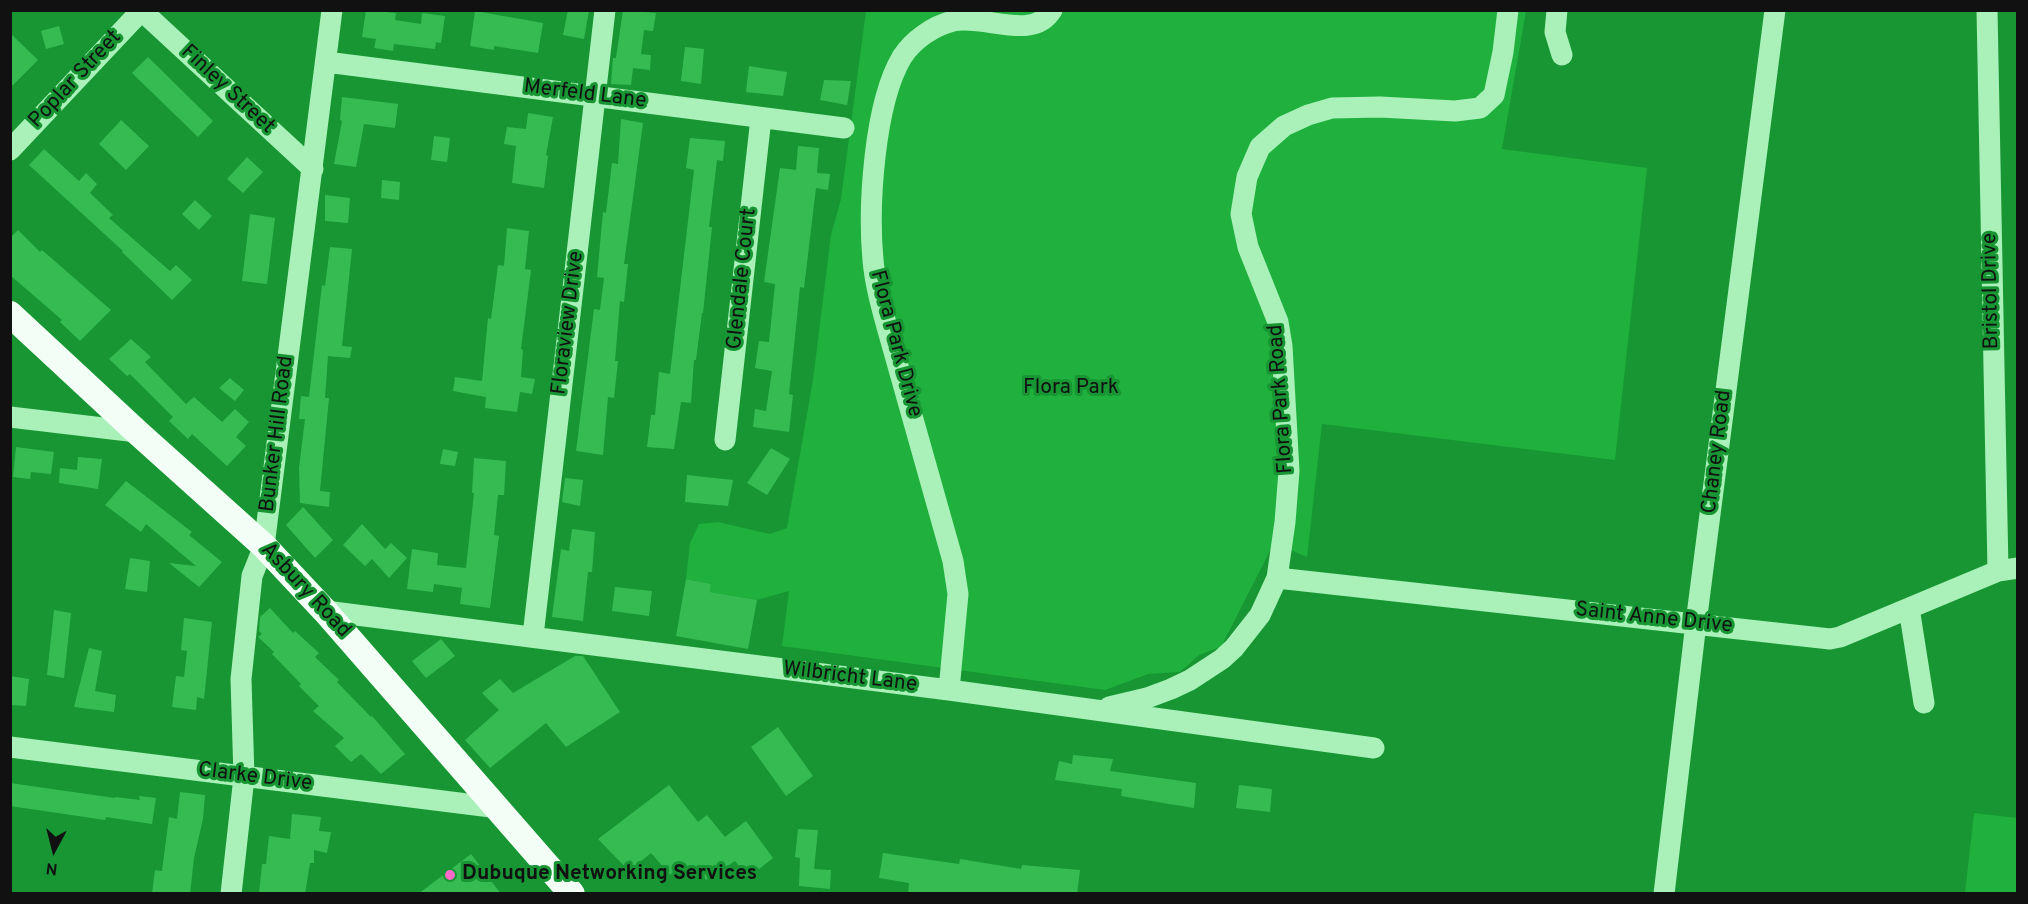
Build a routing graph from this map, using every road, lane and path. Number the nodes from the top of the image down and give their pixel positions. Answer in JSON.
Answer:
{"nodes":[{"id":1,"x":332,"y":10,"type":"edge"},
{"id":2,"x":605,"y":10,"type":"edge"},
{"id":3,"x":1052,"y":10,"type":"edge"},
{"id":4,"x":1508,"y":10,"type":"edge"},
{"id":5,"x":1557,"y":10,"type":"edge"},
{"id":6,"x":1775,"y":10,"type":"edge"},
{"id":7,"x":1987,"y":10,"type":"edge"},
{"id":8,"x":141,"y":11,"type":"edge"},
{"id":9,"x":1562,"y":55,"type":"dead end"},
{"id":10,"x":326,"y":62,"type":"junction"},
{"id":11,"x":595,"y":96,"type":"junction"},
{"id":12,"x":761,"y":118,"type":"junction"},
{"id":13,"x":844,"y":128,"type":"dead end"},
{"id":14,"x":10,"y":150,"type":"edge"},
{"id":15,"x":313,"y":169,"type":"junction"},
{"id":16,"x":10,"y":314,"type":"edge"},
{"id":17,"x":10,"y":417,"type":"edge"},
{"id":18,"x":137,"y":432,"type":"junction"},
{"id":19,"x":725,"y":440,"type":"dead end"},
{"id":20,"x":264,"y":546,"type":"junction"},
{"id":21,"x":2008,"y":570,"type":"edge"},
{"id":22,"x":1277,"y":578,"type":"junction"},
{"id":23,"x":1909,"y":609,"type":"junction"},
{"id":24,"x":325,"y":610,"type":"junction"},
{"id":25,"x":1696,"y":623,"type":"junction"},
{"id":26,"x":532,"y":636,"type":"junction"},
{"id":27,"x":949,"y":690,"type":"junction"},
{"id":28,"x":1924,"y":703,"type":"dead end"},
{"id":29,"x":1094,"y":710,"type":"junction"},
{"id":30,"x":10,"y":747,"type":"edge"},
{"id":31,"x":1374,"y":748,"type":"dead end"},
{"id":32,"x":244,"y":777,"type":"junction"},
{"id":33,"x":499,"y":808,"type":"junction"},
{"id":34,"x":231,"y":894,"type":"edge"},
{"id":35,"x":572,"y":894,"type":"edge"},
{"id":36,"x":1664,"y":894,"type":"edge"}],
"edges":[{"from":1,"to":10,"type":"street","name":"Bunker Hill Road"},
{"from":2,"to":11,"type":"street","name":"Floraview Drive"},
{"from":3,"to":27,"type":"street","name":"Flora Park Drive"},
{"from":4,"to":22,"type":"street","name":"Flora Park Road"},
{"from":5,"to":9,"type":"street"},
{"from":6,"to":25,"type":"street","name":"Chaney Road"},
{"from":7,"to":21,"type":"street","name":"Bristol Drive"},
{"from":8,"to":14,"type":"street","name":"Poplar Street"},
{"from":8,"to":15,"type":"street","name":"Finley Street"},
{"from":10,"to":11,"type":"street","name":"Merfeld Lane"},
{"from":10,"to":15,"type":"street","name":"Bunker Hill Road"},
{"from":11,"to":12,"type":"street","name":"Merfeld Lane"},
{"from":11,"to":26,"type":"street","name":"Floraview Drive"},
{"from":12,"to":13,"type":"street","name":"Merfeld Lane"},
{"from":12,"to":19,"type":"street","name":"Glendale Court"},
{"from":15,"to":20,"type":"street","name":"Bunker Hill Road"},
{"from":16,"to":18,"type":"main road","name":"Asbury Road"},
{"from":17,"to":18,"type":"street"},
{"from":18,"to":20,"type":"main road","name":"Asbury Road"},
{"from":20,"to":24,"type":"main road","name":"Asbury Road"},
{"from":20,"to":32,"type":"street","name":"Bunker Hill Road"},
{"from":21,"to":23,"type":"street","name":"Saint Anne Drive"},
{"from":22,"to":25,"type":"street","name":"Saint Anne Drive"},
{"from":22,"to":29,"type":"street","name":"Flora Park Road"},
{"from":23,"to":25,"type":"street","name":"Saint Anne Drive"},
{"from":23,"to":28,"type":"street"},
{"from":24,"to":26,"type":"street","name":"Wilbricht Lane"},
{"from":24,"to":33,"type":"main road","name":"Asbury Road"},
{"from":25,"to":36,"type":"street","name":"Chaney Road"},
{"from":26,"to":27,"type":"street","name":"Wilbricht Lane"},
{"from":27,"to":29,"type":"street","name":"Wilbricht Lane"},
{"from":29,"to":31,"type":"street","name":"Wilbricht Lane"},
{"from":30,"to":32,"type":"street","name":"Clarke Drive"},
{"from":32,"to":33,"type":"street","name":"Clarke Drive"},
{"from":32,"to":34,"type":"street","name":"Bunker Hill Road"},
{"from":33,"to":35,"type":"main road","name":"Asbury Road"}]}
